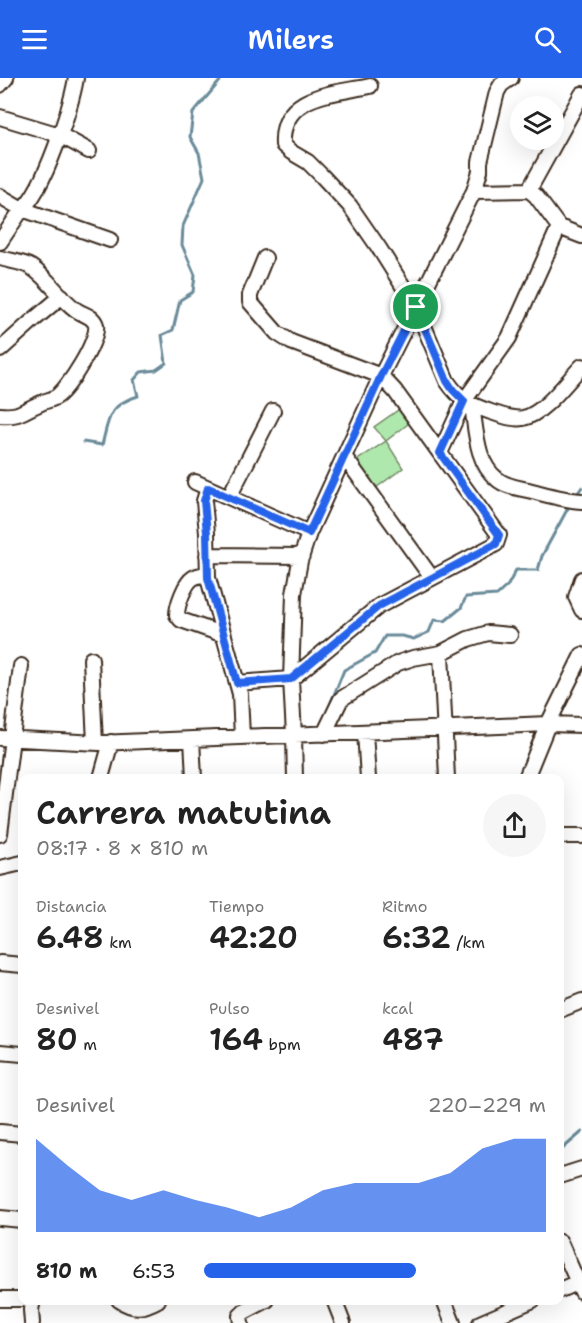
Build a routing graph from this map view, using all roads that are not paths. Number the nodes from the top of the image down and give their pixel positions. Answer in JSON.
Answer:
{"nodes":[{"id":1,"x":6,"y":78,"type":"edge"},
{"id":2,"x":76,"y":78,"type":"edge"},
{"id":3,"x":511,"y":78,"type":"edge"},
{"id":4,"x":0,"y":85,"type":"edge"},
{"id":5,"x":370,"y":86,"type":"dead end"},
{"id":6,"x":582,"y":94,"type":"edge"},
{"id":7,"x":0,"y":117,"type":"edge"},
{"id":8,"x":60,"y":135,"type":"junction"},
{"id":9,"x":89,"y":151,"type":"dead end"},
{"id":10,"x":528,"y":190,"type":"junction"},
{"id":11,"x":474,"y":191,"type":"junction"},
{"id":12,"x":0,"y":196,"type":"edge"},
{"id":13,"x":22,"y":209,"type":"junction"},
{"id":14,"x":559,"y":227,"type":"junction"},
{"id":15,"x":582,"y":236,"type":"edge"},
{"id":16,"x":110,"y":240,"type":"dead end"},
{"id":17,"x":0,"y":242,"type":"edge"},
{"id":18,"x":0,"y":258,"type":"edge"},
{"id":19,"x":265,"y":258,"type":"dead end"},
{"id":20,"x":62,"y":296,"type":"junction"},
{"id":21,"x":416,"y":307,"type":"junction"},
{"id":22,"x":0,"y":350,"type":"edge"},
{"id":23,"x":582,"y":366,"type":"edge"},
{"id":24,"x":381,"y":376,"type":"junction"},
{"id":25,"x":468,"y":403,"type":"junction"},
{"id":26,"x":273,"y":411,"type":"dead end"},
{"id":27,"x":0,"y":415,"type":"edge"},
{"id":28,"x":440,"y":453,"type":"junction"},
{"id":29,"x":344,"y":456,"type":"junction"},
{"id":30,"x":229,"y":497,"type":"junction"},
{"id":31,"x":582,"y":501,"type":"edge"},
{"id":32,"x":309,"y":533,"type":"junction"},
{"id":33,"x":207,"y":555,"type":"junction"},
{"id":34,"x":302,"y":556,"type":"junction"},
{"id":35,"x":208,"y":574,"type":"junction"},
{"id":36,"x":432,"y":578,"type":"junction"},
{"id":37,"x":582,"y":579,"type":"edge"},
{"id":38,"x":582,"y":610,"type":"edge"},
{"id":39,"x":224,"y":635,"type":"junction"},
{"id":40,"x":510,"y":635,"type":"dead end"},
{"id":41,"x":441,"y":653,"type":"junction"},
{"id":42,"x":582,"y":655,"type":"edge"},
{"id":43,"x":91,"y":659,"type":"dead end"},
{"id":44,"x":21,"y":666,"type":"dead end"},
{"id":45,"x":291,"y":679,"type":"junction"},
{"id":46,"x":237,"y":683,"type":"junction"},
{"id":47,"x":548,"y":724,"type":"junction"},
{"id":48,"x":582,"y":724,"type":"edge"},
{"id":49,"x":444,"y":728,"type":"junction"},
{"id":50,"x":365,"y":732,"type":"junction"},
{"id":51,"x":324,"y":734,"type":"junction"},
{"id":52,"x":294,"y":735,"type":"junction"},
{"id":53,"x":242,"y":737,"type":"junction"},
{"id":54,"x":6,"y":739,"type":"edge"},
{"id":55,"x":192,"y":739,"type":"junction"},
{"id":56,"x":111,"y":742,"type":"junction"},
{"id":57,"x":95,"y":743,"type":"junction"},
{"id":58,"x":102,"y":774,"type":"edge"},
{"id":59,"x":194,"y":774,"type":"edge"},
{"id":60,"x":295,"y":774,"type":"edge"},
{"id":61,"x":368,"y":774,"type":"edge"},
{"id":62,"x":447,"y":774,"type":"edge"},
{"id":63,"x":528,"y":774,"type":"edge"},
{"id":64,"x":0,"y":834,"type":"edge"},
{"id":65,"x":564,"y":836,"type":"edge"},
{"id":66,"x":582,"y":836,"type":"edge"},
{"id":67,"x":18,"y":864,"type":"edge"},
{"id":68,"x":0,"y":868,"type":"edge"},
{"id":69,"x":0,"y":963,"type":"edge"},
{"id":70,"x":18,"y":965,"type":"edge"},
{"id":71,"x":582,"y":1001,"type":"edge"},
{"id":72,"x":564,"y":1008,"type":"edge"},
{"id":73,"x":0,"y":1052,"type":"edge"},
{"id":74,"x":18,"y":1054,"type":"edge"},
{"id":75,"x":0,"y":1132,"type":"edge"},
{"id":76,"x":18,"y":1134,"type":"edge"},
{"id":77,"x":582,"y":1169,"type":"edge"},
{"id":78,"x":564,"y":1175,"type":"edge"},
{"id":79,"x":0,"y":1218,"type":"edge"},
{"id":80,"x":18,"y":1220,"type":"edge"},
{"id":81,"x":564,"y":1251,"type":"edge"},
{"id":82,"x":580,"y":1287,"type":"edge"},
{"id":83,"x":564,"y":1289,"type":"edge"},
{"id":84,"x":0,"y":1299,"type":"edge"},
{"id":85,"x":18,"y":1299,"type":"edge"},
{"id":86,"x":32,"y":1305,"type":"edge"},
{"id":87,"x":128,"y":1305,"type":"edge"},
{"id":88,"x":149,"y":1305,"type":"edge"},
{"id":89,"x":257,"y":1305,"type":"edge"},
{"id":90,"x":336,"y":1305,"type":"edge"},
{"id":91,"x":447,"y":1305,"type":"edge"},
{"id":92,"x":521,"y":1305,"type":"edge"},
{"id":93,"x":32,"y":1323,"type":"edge"},
{"id":94,"x":241,"y":1323,"type":"edge"},
{"id":95,"x":343,"y":1323,"type":"edge"},
{"id":96,"x":453,"y":1323,"type":"edge"},
{"id":97,"x":480,"y":1323,"type":"edge"}],
"edges":[{"from":1,"to":4,"type":"street"},
{"from":2,"to":8,"type":"street"},
{"from":3,"to":11,"type":"street"},
{"from":5,"to":21,"type":"street"},
{"from":6,"to":10,"type":"street"},
{"from":7,"to":8,"type":"street"},
{"from":8,"to":9,"type":"street"},
{"from":8,"to":13,"type":"street"},
{"from":10,"to":11,"type":"street"},
{"from":10,"to":14,"type":"street"},
{"from":11,"to":21,"type":"street"},
{"from":12,"to":13,"type":"street"},
{"from":13,"to":16,"type":"street"},
{"from":13,"to":17,"type":"street"},
{"from":14,"to":15,"type":"street"},
{"from":14,"to":25,"type":"street"},
{"from":18,"to":20,"type":"street"},
{"from":19,"to":24,"type":"street"},
{"from":20,"to":22,"type":"street"},
{"from":20,"to":27,"type":"street"},
{"from":21,"to":24,"type":"street"},
{"from":21,"to":25,"type":"street"},
{"from":23,"to":25,"type":"street"},
{"from":24,"to":28,"type":"street"},
{"from":24,"to":29,"type":"street"},
{"from":25,"to":28,"type":"street"},
{"from":25,"to":31,"type":"street"},
{"from":26,"to":30,"type":"street"},
{"from":28,"to":36,"type":"street"},
{"from":29,"to":32,"type":"street"},
{"from":29,"to":36,"type":"street"},
{"from":30,"to":32,"type":"street"},
{"from":30,"to":33,"type":"street"},
{"from":32,"to":34,"type":"street"},
{"from":33,"to":34,"type":"street"},
{"from":33,"to":35,"type":"street"},
{"from":34,"to":45,"type":"street"},
{"from":35,"to":39,"type":"street"},
{"from":35,"to":39,"type":"street"},
{"from":36,"to":45,"type":"street"},
{"from":37,"to":38,"type":"street"},
{"from":39,"to":46,"type":"street"},
{"from":40,"to":41,"type":"street"},
{"from":41,"to":49,"type":"street"},
{"from":41,"to":51,"type":"street"},
{"from":42,"to":47,"type":"street"},
{"from":43,"to":57,"type":"street"},
{"from":44,"to":54,"type":"street"},
{"from":45,"to":46,"type":"street"},
{"from":45,"to":52,"type":"street"},
{"from":46,"to":53,"type":"street"},
{"from":47,"to":48,"type":"street"},
{"from":47,"to":49,"type":"street"},
{"from":47,"to":63,"type":"street"},
{"from":49,"to":50,"type":"street"},
{"from":49,"to":62,"type":"street"},
{"from":50,"to":51,"type":"street"},
{"from":50,"to":61,"type":"street"},
{"from":51,"to":52,"type":"street"},
{"from":52,"to":53,"type":"street"},
{"from":52,"to":60,"type":"street"},
{"from":53,"to":55,"type":"street"},
{"from":54,"to":57,"type":"street"},
{"from":54,"to":64,"type":"street"},
{"from":55,"to":56,"type":"street"},
{"from":55,"to":59,"type":"street"},
{"from":56,"to":57,"type":"street"},
{"from":56,"to":58,"type":"street"},
{"from":65,"to":66,"type":"street"},
{"from":67,"to":68,"type":"street"},
{"from":69,"to":70,"type":"street"},
{"from":71,"to":72,"type":"street"},
{"from":73,"to":74,"type":"street"},
{"from":75,"to":76,"type":"street"},
{"from":77,"to":78,"type":"street"},
{"from":79,"to":80,"type":"street"},
{"from":81,"to":82,"type":"street"},
{"from":82,"to":83,"type":"street"},
{"from":84,"to":85,"type":"street"},
{"from":86,"to":93,"type":"street"},
{"from":87,"to":88,"type":"street"},
{"from":89,"to":94,"type":"street"},
{"from":90,"to":95,"type":"street"},
{"from":91,"to":96,"type":"street"},
{"from":92,"to":97,"type":"street"}]}
